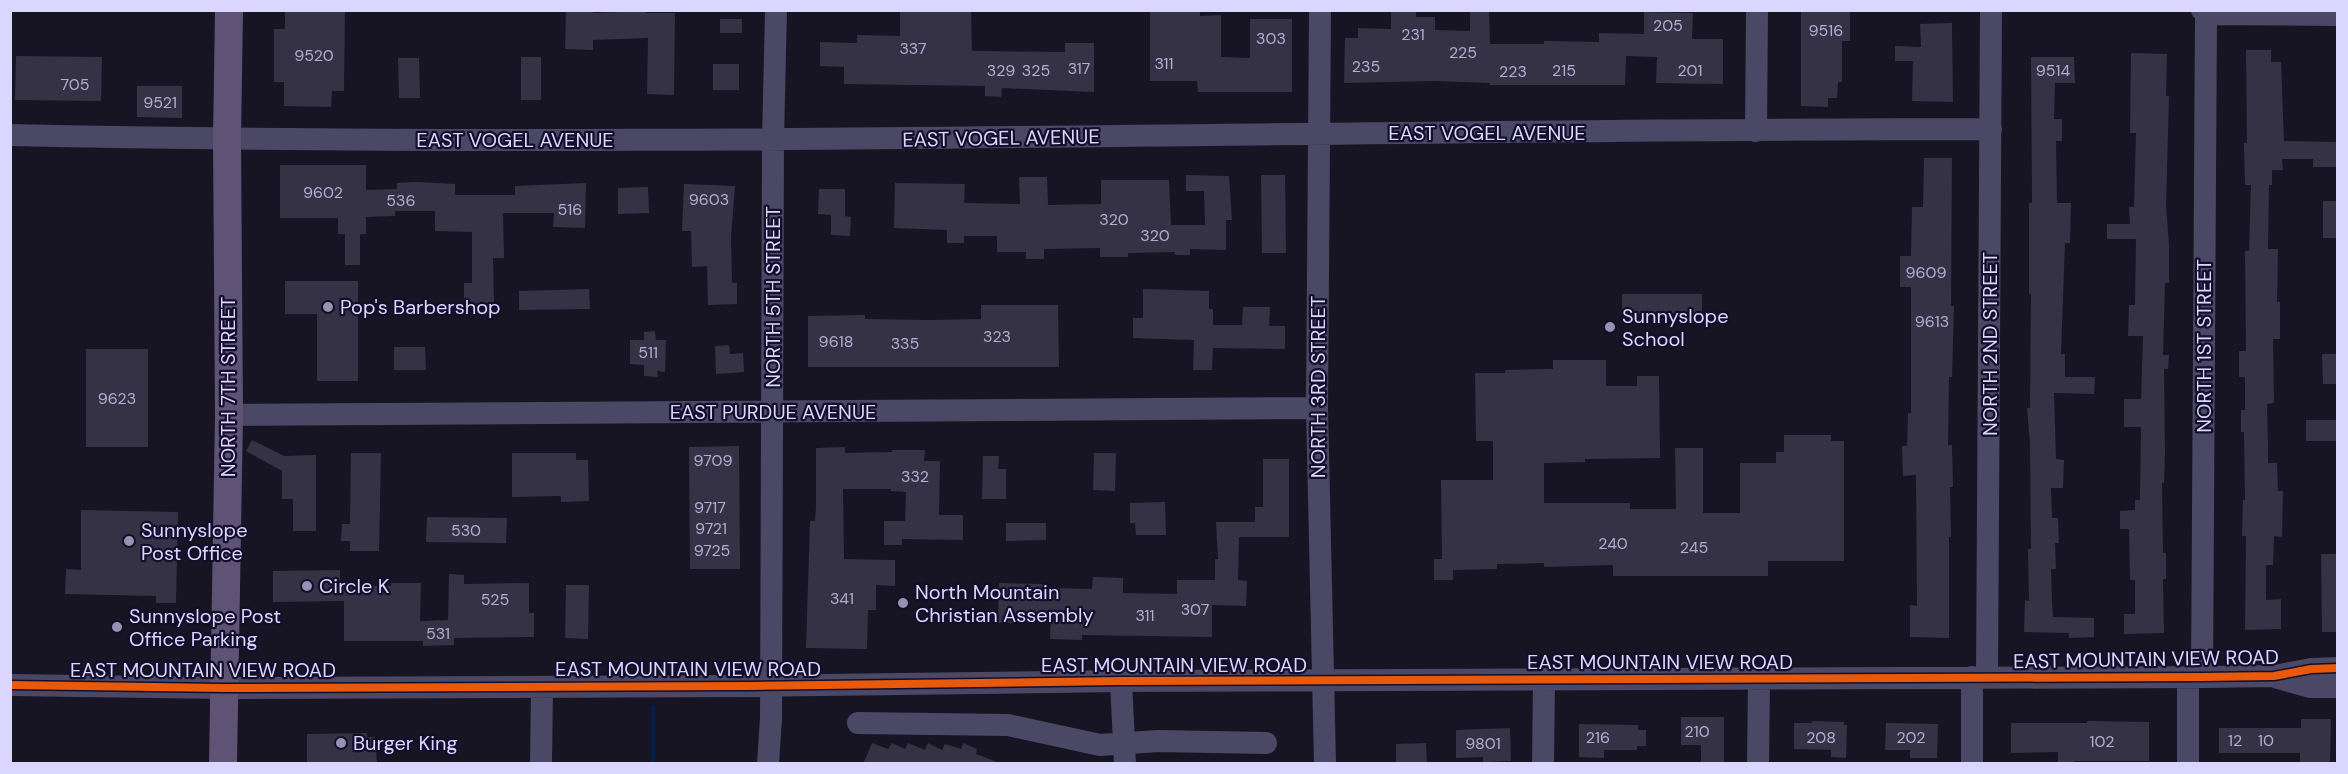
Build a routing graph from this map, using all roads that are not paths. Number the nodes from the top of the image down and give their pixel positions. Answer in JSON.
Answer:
{"nodes":[{"id":1,"x":229,"y":10,"type":"edge"},
{"id":2,"x":776,"y":10,"type":"edge"},
{"id":3,"x":1320,"y":10,"type":"edge"},
{"id":4,"x":1757,"y":10,"type":"edge"},
{"id":5,"x":1991,"y":10,"type":"edge"},
{"id":6,"x":2204,"y":13,"type":"edge"},
{"id":7,"x":2337,"y":15,"type":"edge"},
{"id":8,"x":1991,"y":129,"type":"junction"},
{"id":9,"x":1756,"y":131,"type":"junction"},
{"id":10,"x":1318,"y":134,"type":"junction"},
{"id":11,"x":10,"y":135,"type":"edge"},
{"id":12,"x":227,"y":139,"type":"junction"},
{"id":13,"x":773,"y":140,"type":"junction"},
{"id":14,"x":1317,"y":408,"type":"junction"},
{"id":15,"x":773,"y":413,"type":"junction"},
{"id":16,"x":229,"y":415,"type":"junction"},
{"id":17,"x":2337,"y":668,"type":"edge"},
{"id":18,"x":2274,"y":676,"type":"junction"},
{"id":19,"x":1980,"y":677,"type":"junction"},
{"id":20,"x":2195,"y":677,"type":"junction"},
{"id":21,"x":1760,"y":678,"type":"junction"},
{"id":22,"x":1544,"y":679,"type":"junction"},
{"id":23,"x":1323,"y":680,"type":"junction"},
{"id":24,"x":1121,"y":681,"type":"junction"},
{"id":25,"x":10,"y":685,"type":"edge"},
{"id":26,"x":771,"y":686,"type":"junction"},
{"id":27,"x":542,"y":687,"type":"junction"},
{"id":28,"x":2337,"y":687,"type":"edge"},
{"id":29,"x":224,"y":688,"type":"junction"},
{"id":30,"x":858,"y":723,"type":"dead end"},
{"id":31,"x":1266,"y":744,"type":"dead end"},
{"id":32,"x":1125,"y":753,"type":"edge"},
{"id":33,"x":223,"y":764,"type":"edge"},
{"id":34,"x":541,"y":764,"type":"edge"},
{"id":35,"x":768,"y":764,"type":"edge"},
{"id":36,"x":1325,"y":764,"type":"edge"},
{"id":37,"x":1544,"y":764,"type":"edge"},
{"id":38,"x":1758,"y":764,"type":"edge"},
{"id":39,"x":1972,"y":764,"type":"edge"},
{"id":40,"x":2188,"y":764,"type":"edge"}],
"edges":[{"from":1,"to":12,"type":"main road","name":"NORTH 7TH STREET"},
{"from":2,"to":13,"type":"street","name":"NORTH 5TH STREET"},
{"from":3,"to":10,"type":"street","name":"NORTH 3RD STREET"},
{"from":4,"to":9,"type":"street"},
{"from":5,"to":8,"type":"street","name":"NORTH 2ND STREET"},
{"from":6,"to":7,"type":"street"},
{"from":6,"to":20,"type":"street","name":"NORTH 1ST STREET"},
{"from":8,"to":9,"type":"street","name":"EAST VOGEL AVENUE"},
{"from":8,"to":19,"type":"street","name":"NORTH 2ND STREET"},
{"from":9,"to":10,"type":"street","name":"EAST VOGEL AVENUE"},
{"from":10,"to":13,"type":"street","name":"EAST VOGEL AVENUE"},
{"from":10,"to":14,"type":"street","name":"NORTH 3RD STREET"},
{"from":11,"to":12,"type":"street","name":"EAST VOGEL AVENUE"},
{"from":12,"to":13,"type":"street","name":"EAST VOGEL AVENUE"},
{"from":12,"to":16,"type":"main road","name":"NORTH 7TH STREET"},
{"from":13,"to":15,"type":"street","name":"NORTH 5TH STREET"},
{"from":14,"to":15,"type":"street","name":"EAST PURDUE AVENUE"},
{"from":14,"to":23,"type":"street","name":"NORTH 3RD STREET"},
{"from":15,"to":16,"type":"street","name":"EAST PURDUE AVENUE"},
{"from":15,"to":26,"type":"street","name":"NORTH 5TH STREET"},
{"from":16,"to":29,"type":"main road","name":"NORTH 7TH STREET"},
{"from":17,"to":18,"type":"street","name":"EAST MOUNTAIN VIEW ROAD"},
{"from":18,"to":20,"type":"street","name":"EAST MOUNTAIN VIEW ROAD"},
{"from":18,"to":28,"type":"street","name":"EAST MOUNTAIN VIEW ROAD"},
{"from":19,"to":20,"type":"street","name":"EAST MOUNTAIN VIEW ROAD"},
{"from":19,"to":21,"type":"street","name":"EAST MOUNTAIN VIEW ROAD"},
{"from":19,"to":39,"type":"street","name":"NORTH 2ND STREET"},
{"from":20,"to":40,"type":"street","name":"NORTH 1ST STREET"},
{"from":21,"to":22,"type":"street","name":"EAST MOUNTAIN VIEW ROAD"},
{"from":21,"to":38,"type":"street"},
{"from":22,"to":23,"type":"street","name":"EAST MOUNTAIN VIEW ROAD"},
{"from":22,"to":37,"type":"street"},
{"from":23,"to":24,"type":"street","name":"EAST MOUNTAIN VIEW ROAD"},
{"from":23,"to":36,"type":"street","name":"NORTH 3RD STREET"},
{"from":24,"to":26,"type":"street","name":"EAST MOUNTAIN VIEW ROAD"},
{"from":24,"to":32,"type":"street"},
{"from":25,"to":29,"type":"street","name":"EAST MOUNTAIN VIEW ROAD"},
{"from":26,"to":27,"type":"street","name":"EAST MOUNTAIN VIEW ROAD"},
{"from":26,"to":35,"type":"street","name":"NORTH 5TH STREET"},
{"from":27,"to":29,"type":"street","name":"EAST MOUNTAIN VIEW ROAD"},
{"from":27,"to":34,"type":"street"},
{"from":29,"to":33,"type":"main road","name":"NORTH 7TH STREET"},
{"from":30,"to":32,"type":"street"},
{"from":31,"to":32,"type":"street"}]}
